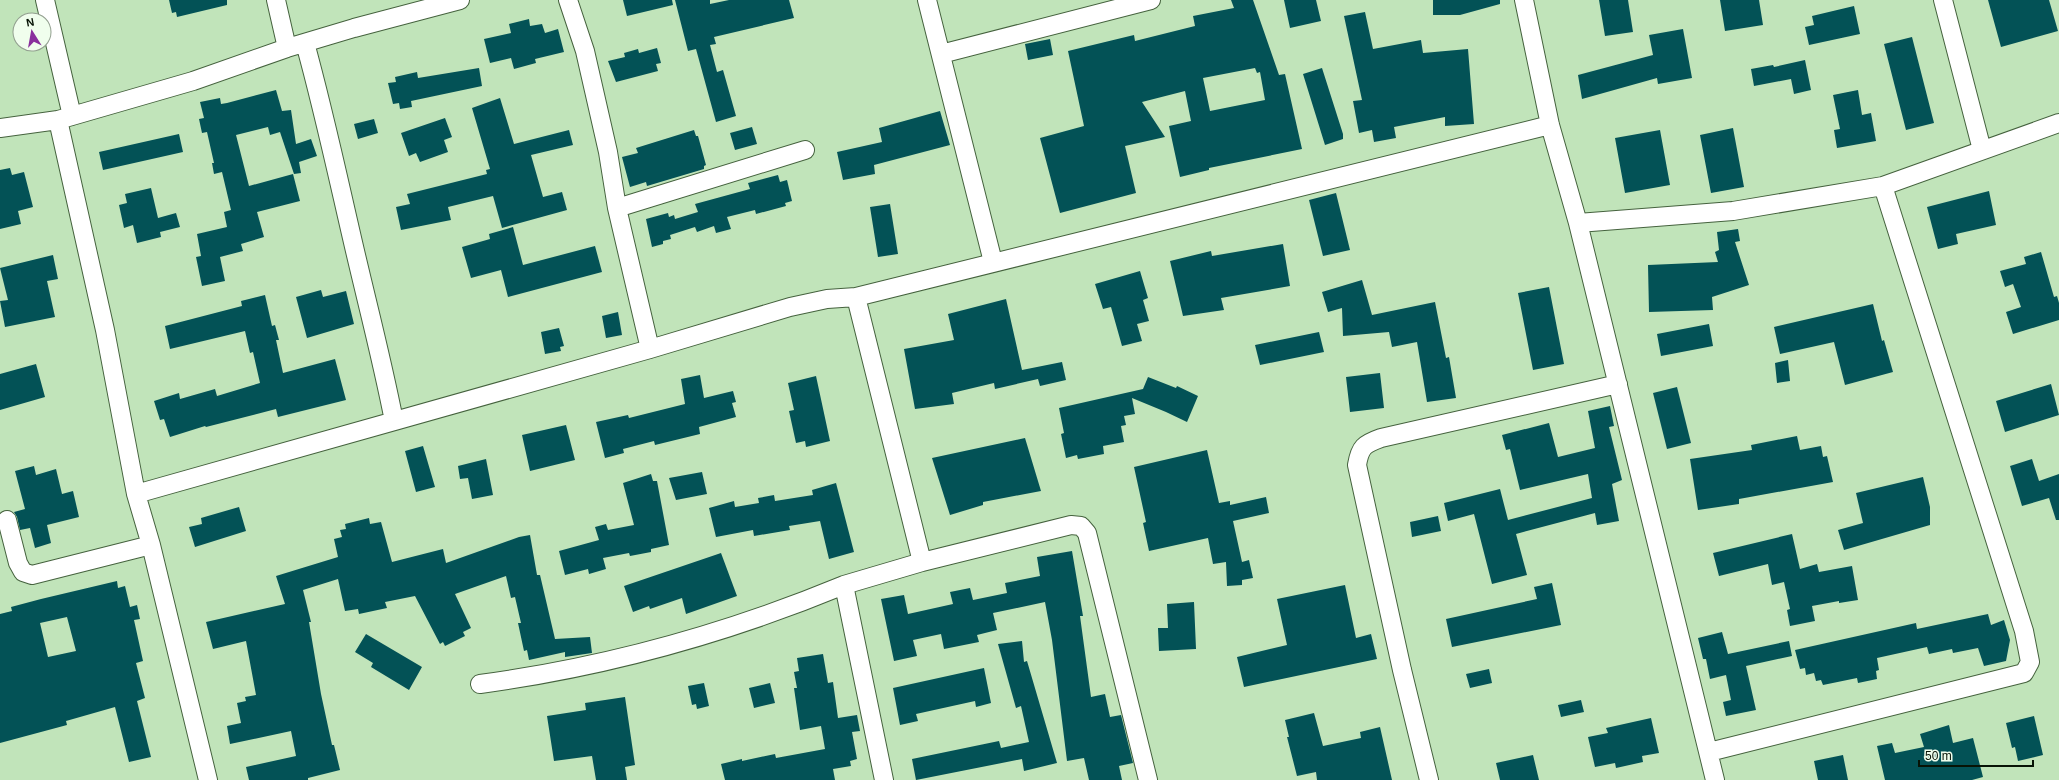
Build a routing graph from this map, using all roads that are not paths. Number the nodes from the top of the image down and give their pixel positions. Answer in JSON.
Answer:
{"nodes":[{"id":1,"x":45,"y":0,"type":"edge"},
{"id":2,"x":276,"y":0,"type":"edge"},
{"id":3,"x":460,"y":0,"type":"edge"},
{"id":4,"x":568,"y":0,"type":"edge"},
{"id":5,"x":927,"y":0,"type":"edge"},
{"id":6,"x":1152,"y":0,"type":"edge"},
{"id":7,"x":1524,"y":0,"type":"edge"},
{"id":8,"x":1943,"y":0,"type":"edge"},
{"id":9,"x":305,"y":43,"type":"junction"},
{"id":10,"x":287,"y":48,"type":"junction"},
{"id":11,"x":940,"y":54,"type":"junction"},
{"id":12,"x":65,"y":118,"type":"junction"},
{"id":13,"x":2059,"y":123,"type":"edge"},
{"id":14,"x":1550,"y":125,"type":"junction"},
{"id":15,"x":0,"y":128,"type":"edge"},
{"id":16,"x":805,"y":150,"type":"dead end"},
{"id":17,"x":1982,"y":150,"type":"junction"},
{"id":18,"x":1883,"y":186,"type":"junction"},
{"id":19,"x":617,"y":208,"type":"junction"},
{"id":20,"x":1578,"y":223,"type":"junction"},
{"id":21,"x":993,"y":262,"type":"junction"},
{"id":22,"x":856,"y":297,"type":"junction"},
{"id":23,"x":650,"y":349,"type":"junction"},
{"id":24,"x":1618,"y":384,"type":"junction"},
{"id":25,"x":394,"y":421,"type":"junction"},
{"id":26,"x":136,"y":494,"type":"junction"},
{"id":27,"x":7,"y":520,"type":"dead end"},
{"id":28,"x":151,"y":544,"type":"junction"},
{"id":29,"x":922,"y":562,"type":"junction"},
{"id":30,"x":844,"y":585,"type":"junction"},
{"id":31,"x":480,"y":684,"type":"dead end"},
{"id":32,"x":1709,"y":752,"type":"junction"},
{"id":33,"x":208,"y":780,"type":"edge"},
{"id":34,"x":884,"y":780,"type":"edge"},
{"id":35,"x":1148,"y":780,"type":"edge"},
{"id":36,"x":1430,"y":780,"type":"edge"},
{"id":37,"x":1715,"y":780,"type":"edge"}],
"edges":[{"from":1,"to":12,"type":"street"},
{"from":2,"to":10,"type":"street"},
{"from":3,"to":9,"type":"street"},
{"from":4,"to":19,"type":"street"},
{"from":5,"to":11,"type":"street"},
{"from":6,"to":11,"type":"street"},
{"from":7,"to":14,"type":"street"},
{"from":8,"to":17,"type":"street"},
{"from":9,"to":10,"type":"street"},
{"from":9,"to":25,"type":"street"},
{"from":10,"to":12,"type":"street"},
{"from":11,"to":21,"type":"street"},
{"from":12,"to":15,"type":"street"},
{"from":12,"to":26,"type":"street"},
{"from":13,"to":17,"type":"street"},
{"from":14,"to":20,"type":"street"},
{"from":14,"to":21,"type":"street"},
{"from":16,"to":19,"type":"street"},
{"from":17,"to":18,"type":"street"},
{"from":18,"to":20,"type":"street"},
{"from":18,"to":32,"type":"street"},
{"from":19,"to":23,"type":"street"},
{"from":20,"to":24,"type":"street"},
{"from":21,"to":22,"type":"street"},
{"from":22,"to":23,"type":"street"},
{"from":22,"to":29,"type":"street"},
{"from":23,"to":25,"type":"street"},
{"from":24,"to":32,"type":"street"},
{"from":24,"to":36,"type":"street"},
{"from":25,"to":26,"type":"street"},
{"from":26,"to":28,"type":"street"},
{"from":27,"to":28,"type":"street"},
{"from":28,"to":33,"type":"street"},
{"from":29,"to":30,"type":"street"},
{"from":29,"to":35,"type":"street"},
{"from":30,"to":31,"type":"street"},
{"from":30,"to":34,"type":"street"},
{"from":32,"to":37,"type":"street"}]}
